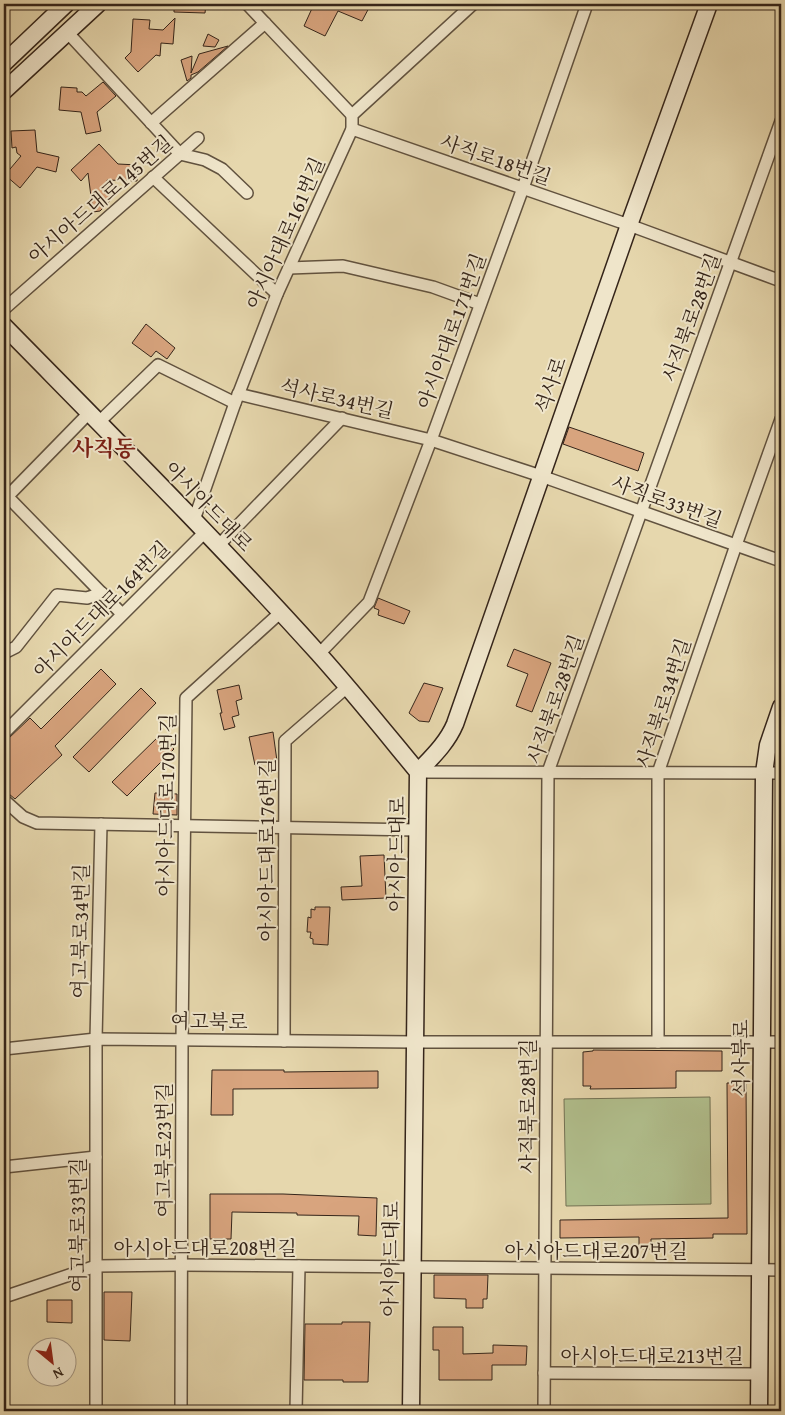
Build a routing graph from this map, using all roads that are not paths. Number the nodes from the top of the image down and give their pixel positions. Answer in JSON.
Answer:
{"nodes":[{"id":1,"x":66,"y":4,"type":"edge"},
{"id":2,"x":98,"y":4,"type":"edge"},
{"id":3,"x":247,"y":4,"type":"edge"},
{"id":4,"x":473,"y":4,"type":"edge"},
{"id":5,"x":587,"y":4,"type":"edge"},
{"id":6,"x":709,"y":4,"type":"edge"},
{"id":7,"x":265,"y":23,"type":"junction"},
{"id":8,"x":67,"y":32,"type":"junction"},
{"id":9,"x":4,"y":63,"type":"edge"},
{"id":10,"x":4,"y":91,"type":"edge"},
{"id":11,"x":352,"y":115,"type":"junction"},
{"id":12,"x":781,"y":121,"type":"edge"},
{"id":13,"x":151,"y":123,"type":"junction"},
{"id":14,"x":352,"y":129,"type":"junction"},
{"id":15,"x":198,"y":138,"type":"dead end"},
{"id":16,"x":180,"y":154,"type":"junction"},
{"id":17,"x":153,"y":177,"type":"junction"},
{"id":18,"x":523,"y":188,"type":"junction"},
{"id":19,"x":247,"y":193,"type":"dead end"},
{"id":20,"x":629,"y":225,"type":"junction"},
{"id":21,"x":731,"y":262,"type":"junction"},
{"id":22,"x":289,"y":268,"type":"junction"},
{"id":23,"x":781,"y":281,"type":"edge"},
{"id":24,"x":277,"y":294,"type":"junction"},
{"id":25,"x":480,"y":304,"type":"junction"},
{"id":26,"x":4,"y":309,"type":"edge"},
{"id":27,"x":4,"y":326,"type":"edge"},
{"id":28,"x":237,"y":398,"type":"junction"},
{"id":29,"x":94,"y":418,"type":"junction"},
{"id":30,"x":342,"y":418,"type":"junction"},
{"id":31,"x":781,"y":419,"type":"edge"},
{"id":32,"x":431,"y":440,"type":"junction"},
{"id":33,"x":541,"y":476,"type":"junction"},
{"id":34,"x":6,"y":498,"type":"edge"},
{"id":35,"x":641,"y":511,"type":"junction"},
{"id":36,"x":199,"y":526,"type":"junction"},
{"id":37,"x":736,"y":545,"type":"junction"},
{"id":38,"x":218,"y":546,"type":"junction"},
{"id":39,"x":781,"y":561,"type":"edge"},
{"id":40,"x":102,"y":594,"type":"junction"},
{"id":41,"x":281,"y":612,"type":"junction"},
{"id":42,"x":122,"y":614,"type":"junction"},
{"id":43,"x":4,"y":653,"type":"edge"},
{"id":44,"x":319,"y":654,"type":"junction"},
{"id":45,"x":347,"y":687,"type":"junction"},
{"id":46,"x":781,"y":707,"type":"edge"},
{"id":47,"x":4,"y":734,"type":"edge"},
{"id":48,"x":418,"y":772,"type":"junction"},
{"id":49,"x":548,"y":772,"type":"junction"},
{"id":50,"x":658,"y":773,"type":"junction"},
{"id":51,"x":764,"y":773,"type":"junction"},
{"id":52,"x":781,"y":774,"type":"edge"},
{"id":53,"x":4,"y":800,"type":"edge"},
{"id":54,"x":101,"y":824,"type":"junction"},
{"id":55,"x":184,"y":825,"type":"junction"},
{"id":56,"x":285,"y":827,"type":"junction"},
{"id":57,"x":417,"y":830,"type":"junction"},
{"id":58,"x":96,"y":1039,"type":"junction"},
{"id":59,"x":182,"y":1040,"type":"junction"},
{"id":60,"x":284,"y":1041,"type":"junction"},
{"id":61,"x":414,"y":1042,"type":"junction"},
{"id":62,"x":546,"y":1042,"type":"junction"},
{"id":63,"x":658,"y":1042,"type":"junction"},
{"id":64,"x":762,"y":1042,"type":"junction"},
{"id":65,"x":781,"y":1042,"type":"edge"},
{"id":66,"x":4,"y":1049,"type":"edge"},
{"id":67,"x":96,"y":1156,"type":"junction"},
{"id":68,"x":4,"y":1168,"type":"edge"},
{"id":69,"x":181,"y":1265,"type":"junction"},
{"id":70,"x":96,"y":1266,"type":"junction"},
{"id":71,"x":298,"y":1266,"type":"junction"},
{"id":72,"x":411,"y":1267,"type":"junction"},
{"id":73,"x":544,"y":1268,"type":"junction"},
{"id":74,"x":760,"y":1270,"type":"junction"},
{"id":75,"x":781,"y":1270,"type":"edge"},
{"id":76,"x":4,"y":1297,"type":"edge"},
{"id":77,"x":544,"y":1373,"type":"junction"},
{"id":78,"x":759,"y":1374,"type":"junction"},
{"id":79,"x":96,"y":1411,"type":"edge"},
{"id":80,"x":181,"y":1411,"type":"edge"},
{"id":81,"x":296,"y":1411,"type":"edge"},
{"id":82,"x":411,"y":1411,"type":"edge"},
{"id":83,"x":544,"y":1411,"type":"edge"},
{"id":84,"x":759,"y":1411,"type":"edge"}],
"edges":[{"from":1,"to":9,"type":"main road"},
{"from":2,"to":8,"type":"main road"},
{"from":3,"to":7,"type":"street"},
{"from":4,"to":11,"type":"street"},
{"from":5,"to":18,"type":"street","name":"아시아대로171번길"},
{"from":6,"to":20,"type":"main road","name":"석사로"},
{"from":7,"to":11,"type":"street"},
{"from":7,"to":13,"type":"street"},
{"from":8,"to":10,"type":"main road"},
{"from":8,"to":13,"type":"street"},
{"from":11,"to":14,"type":"street","name":"아시아대로161번길"},
{"from":12,"to":21,"type":"street","name":"사직북로28번길"},
{"from":13,"to":16,"type":"street"},
{"from":14,"to":18,"type":"street","name":"사직로18번길"},
{"from":14,"to":22,"type":"street","name":"아시아대로161번길"},
{"from":15,"to":16,"type":"street","name":"아시아드대로145번길"},
{"from":16,"to":17,"type":"street","name":"아시아드대로145번길"},
{"from":16,"to":19,"type":"street"},
{"from":17,"to":24,"type":"street"},
{"from":17,"to":26,"type":"street","name":"아시아드대로145번길"},
{"from":18,"to":20,"type":"street","name":"사직로18번길"},
{"from":18,"to":25,"type":"street","name":"아시아대로171번길"},
{"from":20,"to":21,"type":"street","name":"사직로18번길"},
{"from":20,"to":33,"type":"main road","name":"석사로"},
{"from":21,"to":23,"type":"street","name":"사직로18번길"},
{"from":21,"to":35,"type":"street","name":"사직북로28번길"},
{"from":22,"to":24,"type":"street","name":"아시아대로161번길"},
{"from":22,"to":25,"type":"street"},
{"from":24,"to":28,"type":"street","name":"아시아대로161번길"},
{"from":25,"to":32,"type":"street","name":"아시아대로171번길"},
{"from":27,"to":29,"type":"main road","name":"아시아드대로"},
{"from":28,"to":29,"type":"street","name":"석사로34번길"},
{"from":28,"to":30,"type":"street","name":"석사로34번길"},
{"from":28,"to":36,"type":"street","name":"아시아대로161번길"},
{"from":29,"to":34,"type":"street"},
{"from":29,"to":36,"type":"main road","name":"아시아드대로"},
{"from":30,"to":32,"type":"street","name":"석사로34번길"},
{"from":30,"to":38,"type":"street"},
{"from":31,"to":37,"type":"street","name":"사직북로34번길"},
{"from":32,"to":33,"type":"street","name":"석사로34번길"},
{"from":32,"to":44,"type":"street","name":"아시아대로171번길"},
{"from":33,"to":35,"type":"street","name":"사직로33번길"},
{"from":33,"to":48,"type":"main road","name":"석사로"},
{"from":34,"to":40,"type":"street"},
{"from":35,"to":37,"type":"street","name":"사직로33번길"},
{"from":35,"to":49,"type":"street","name":"사직북로28번길"},
{"from":36,"to":38,"type":"main road","name":"아시아드대로"},
{"from":36,"to":42,"type":"street","name":"아시아드대로164번길"},
{"from":37,"to":39,"type":"street","name":"사직로33번길"},
{"from":37,"to":50,"type":"street","name":"사직북로34번길"},
{"from":38,"to":41,"type":"main road","name":"아시아드대로"},
{"from":40,"to":42,"type":"street"},
{"from":40,"to":43,"type":"street"},
{"from":41,"to":44,"type":"main road","name":"아시아드대로"},
{"from":41,"to":55,"type":"street","name":"아시아드대로170번길"},
{"from":42,"to":47,"type":"street","name":"아시아드대로164번길"},
{"from":44,"to":45,"type":"main road","name":"아시아드대로"},
{"from":45,"to":48,"type":"main road","name":"아시아드대로"},
{"from":45,"to":56,"type":"street","name":"아시아드대로176번길"},
{"from":46,"to":51,"type":"main road","name":"석사북로"},
{"from":48,"to":49,"type":"street"},
{"from":48,"to":57,"type":"main road","name":"아시아드대로"},
{"from":49,"to":50,"type":"street"},
{"from":49,"to":62,"type":"street","name":"사직북로28번길"},
{"from":50,"to":51,"type":"street"},
{"from":50,"to":63,"type":"street","name":"사직북로34번길"},
{"from":51,"to":52,"type":"street"},
{"from":51,"to":64,"type":"main road","name":"석사북로"},
{"from":53,"to":54,"type":"street"},
{"from":54,"to":55,"type":"street"},
{"from":54,"to":58,"type":"street","name":"여고북로34번길"},
{"from":55,"to":56,"type":"street"},
{"from":55,"to":59,"type":"street","name":"아시아드대로170번길"},
{"from":56,"to":57,"type":"street"},
{"from":56,"to":60,"type":"street","name":"아시아드대로176번길"},
{"from":57,"to":61,"type":"main road","name":"아시아드대로"},
{"from":58,"to":59,"type":"street","name":"여고북로"},
{"from":58,"to":66,"type":"street","name":"여고북로"},
{"from":58,"to":67,"type":"street","name":"여고북로33번길"},
{"from":59,"to":60,"type":"street","name":"여고북로"},
{"from":59,"to":69,"type":"street","name":"여고북로23번길"},
{"from":60,"to":61,"type":"street","name":"여고북로"},
{"from":61,"to":62,"type":"street","name":"여고북로"},
{"from":61,"to":72,"type":"main road","name":"아시아드대로"},
{"from":62,"to":63,"type":"street","name":"여고북로"},
{"from":62,"to":73,"type":"street","name":"사직북로28번길"},
{"from":63,"to":64,"type":"street","name":"여고북로"},
{"from":64,"to":65,"type":"street","name":"여고북로"},
{"from":64,"to":74,"type":"main road","name":"석사북로"},
{"from":67,"to":68,"type":"street"},
{"from":67,"to":70,"type":"street","name":"여고북로33번길"},
{"from":69,"to":70,"type":"street","name":"아시아드대로208번길"},
{"from":69,"to":71,"type":"street","name":"아시아드대로208번길"},
{"from":69,"to":80,"type":"street","name":"여고북로23번길"},
{"from":70,"to":76,"type":"street","name":"아시아드대로208번길"},
{"from":70,"to":79,"type":"street","name":"여고북로33번길"},
{"from":71,"to":72,"type":"street","name":"아시아드대로208번길"},
{"from":71,"to":81,"type":"street"},
{"from":72,"to":73,"type":"street","name":"아시아드대로207번길"},
{"from":72,"to":82,"type":"main road","name":"아시아드대로"},
{"from":73,"to":74,"type":"street","name":"아시아드대로207번길"},
{"from":73,"to":77,"type":"street","name":"사직북로28번길"},
{"from":74,"to":75,"type":"street","name":"아시아드대로207번길"},
{"from":74,"to":78,"type":"main road","name":"석사북로"},
{"from":77,"to":78,"type":"street","name":"아시아드대로213번길"},
{"from":77,"to":83,"type":"street","name":"사직북로28번길"},
{"from":78,"to":84,"type":"main road","name":"석사북로"}]}
